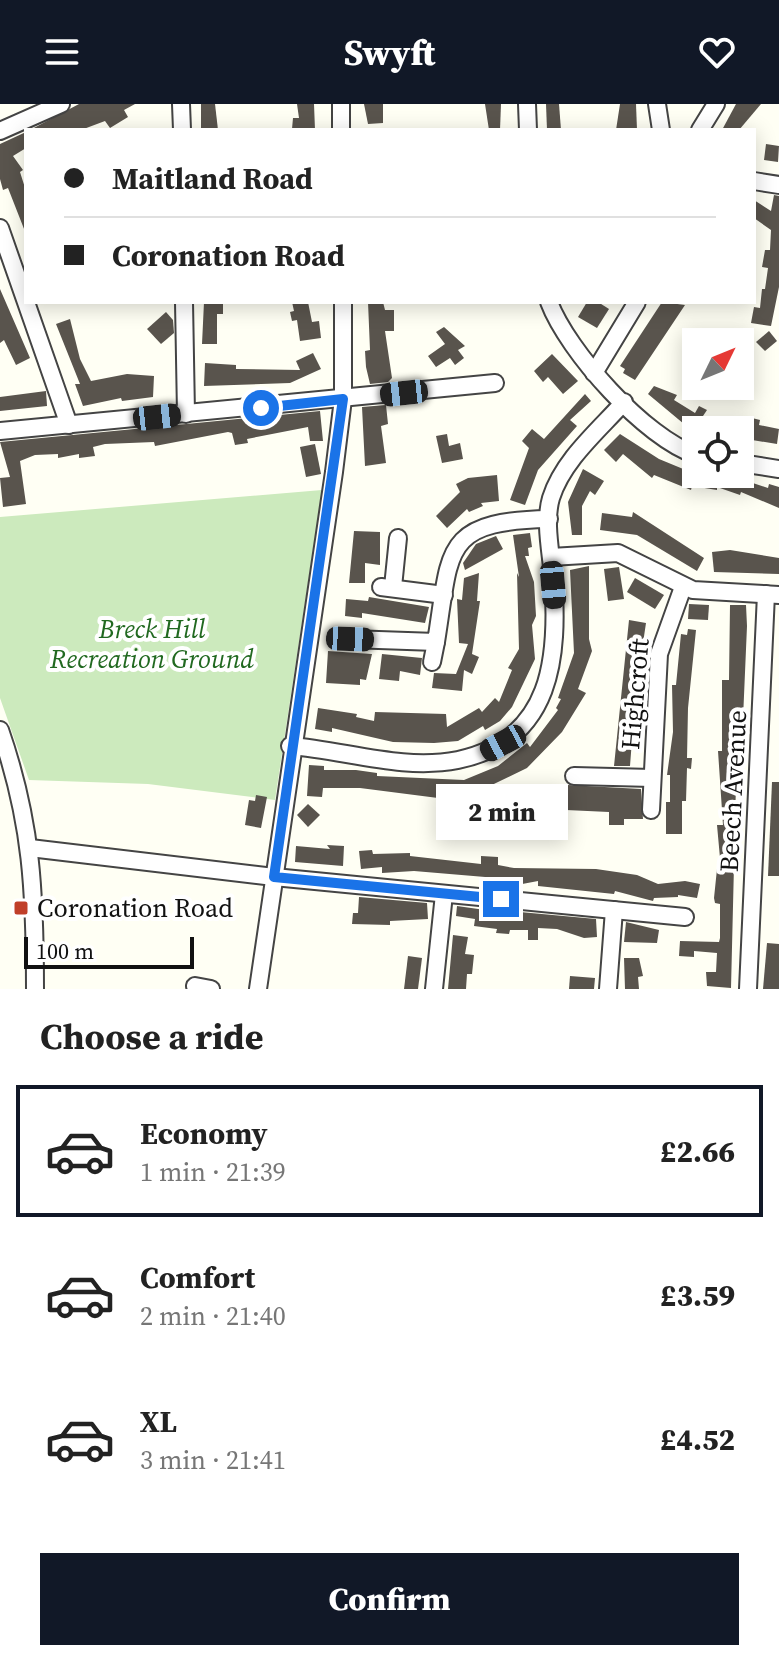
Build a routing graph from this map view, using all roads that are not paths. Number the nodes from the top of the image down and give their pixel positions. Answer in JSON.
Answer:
{"nodes":[{"id":1,"x":61,"y":104,"type":"edge"},
{"id":2,"x":181,"y":104,"type":"edge"},
{"id":3,"x":341,"y":104,"type":"edge"},
{"id":4,"x":527,"y":104,"type":"edge"},
{"id":5,"x":657,"y":104,"type":"edge"},
{"id":6,"x":716,"y":104,"type":"edge"},
{"id":7,"x":182,"y":128,"type":"edge"},
{"id":8,"x":341,"y":128,"type":"edge"},
{"id":9,"x":528,"y":128,"type":"edge"},
{"id":10,"x":661,"y":128,"type":"edge"},
{"id":11,"x":701,"y":128,"type":"edge"},
{"id":12,"x":0,"y":131,"type":"edge"},
{"id":13,"x":756,"y":181,"type":"edge"},
{"id":14,"x":779,"y":185,"type":"edge"},
{"id":15,"x":0,"y":228,"type":"edge"},
{"id":16,"x":24,"y":297,"type":"edge"},
{"id":17,"x":27,"y":304,"type":"edge"},
{"id":18,"x":184,"y":304,"type":"edge"},
{"id":19,"x":343,"y":304,"type":"edge"},
{"id":20,"x":550,"y":304,"type":"edge"},
{"id":21,"x":636,"y":304,"type":"edge"},
{"id":22,"x":594,"y":373,"type":"junction"},
{"id":23,"x":495,"y":383,"type":"dead end"},
{"id":24,"x":343,"y":399,"type":"junction"},
{"id":25,"x":624,"y":402,"type":"junction"},
{"id":26,"x":186,"y":414,"type":"junction"},
{"id":27,"x":69,"y":425,"type":"junction"},
{"id":28,"x":0,"y":431,"type":"edge"},
{"id":29,"x":682,"y":449,"type":"edge"},
{"id":30,"x":754,"y":465,"type":"edge"},
{"id":31,"x":779,"y":469,"type":"edge"},
{"id":32,"x":549,"y":519,"type":"junction"},
{"id":33,"x":398,"y":538,"type":"dead end"},
{"id":34,"x":551,"y":557,"type":"junction"},
{"id":35,"x":683,"y":587,"type":"junction"},
{"id":36,"x":773,"y":594,"type":"edge"},
{"id":37,"x":444,"y":595,"type":"junction"},
{"id":38,"x":350,"y":639,"type":"dead end"},
{"id":39,"x":0,"y":730,"type":"edge"},
{"id":40,"x":292,"y":746,"type":"junction"},
{"id":41,"x":574,"y":776,"type":"dead end"},
{"id":42,"x":652,"y":778,"type":"junction"},
{"id":43,"x":651,"y":810,"type":"dead end"},
{"id":44,"x":30,"y":848,"type":"junction"},
{"id":45,"x":274,"y":877,"type":"junction"},
{"id":46,"x":444,"y":894,"type":"junction"},
{"id":47,"x":614,"y":910,"type":"junction"},
{"id":48,"x":685,"y":917,"type":"dead end"},
{"id":49,"x":35,"y":989,"type":"edge"},
{"id":50,"x":258,"y":989,"type":"edge"},
{"id":51,"x":434,"y":989,"type":"edge"},
{"id":52,"x":608,"y":989,"type":"edge"},
{"id":53,"x":748,"y":989,"type":"edge"}],
"edges":[{"from":1,"to":12,"type":"street"},
{"from":2,"to":7,"type":"street"},
{"from":3,"to":8,"type":"street"},
{"from":4,"to":9,"type":"street"},
{"from":5,"to":10,"type":"street"},
{"from":6,"to":11,"type":"street"},
{"from":13,"to":14,"type":"street"},
{"from":15,"to":16,"type":"street"},
{"from":17,"to":27,"type":"street"},
{"from":18,"to":26,"type":"street"},
{"from":19,"to":24,"type":"street"},
{"from":20,"to":22,"type":"street"},
{"from":21,"to":22,"type":"street"},
{"from":22,"to":25,"type":"street"},
{"from":23,"to":24,"type":"street"},
{"from":24,"to":26,"type":"street"},
{"from":24,"to":40,"type":"street"},
{"from":25,"to":29,"type":"street"},
{"from":25,"to":32,"type":"street"},
{"from":26,"to":27,"type":"street"},
{"from":27,"to":28,"type":"street"},
{"from":30,"to":31,"type":"street"},
{"from":32,"to":34,"type":"street"},
{"from":32,"to":37,"type":"street"},
{"from":33,"to":37,"type":"street"},
{"from":34,"to":35,"type":"street"},
{"from":34,"to":40,"type":"street"},
{"from":35,"to":36,"type":"street"},
{"from":35,"to":42,"type":"street","name":"Highcroft"},
{"from":36,"to":53,"type":"street","name":"Beech Avenue"},
{"from":37,"to":38,"type":"street"},
{"from":39,"to":44,"type":"street"},
{"from":40,"to":45,"type":"street"},
{"from":41,"to":42,"type":"street"},
{"from":42,"to":43,"type":"street","name":"Highcroft"},
{"from":44,"to":45,"type":"street"},
{"from":44,"to":49,"type":"street"},
{"from":45,"to":46,"type":"street"},
{"from":45,"to":50,"type":"street"},
{"from":46,"to":47,"type":"street"},
{"from":46,"to":51,"type":"street"},
{"from":47,"to":48,"type":"street"},
{"from":47,"to":52,"type":"street"}]}
